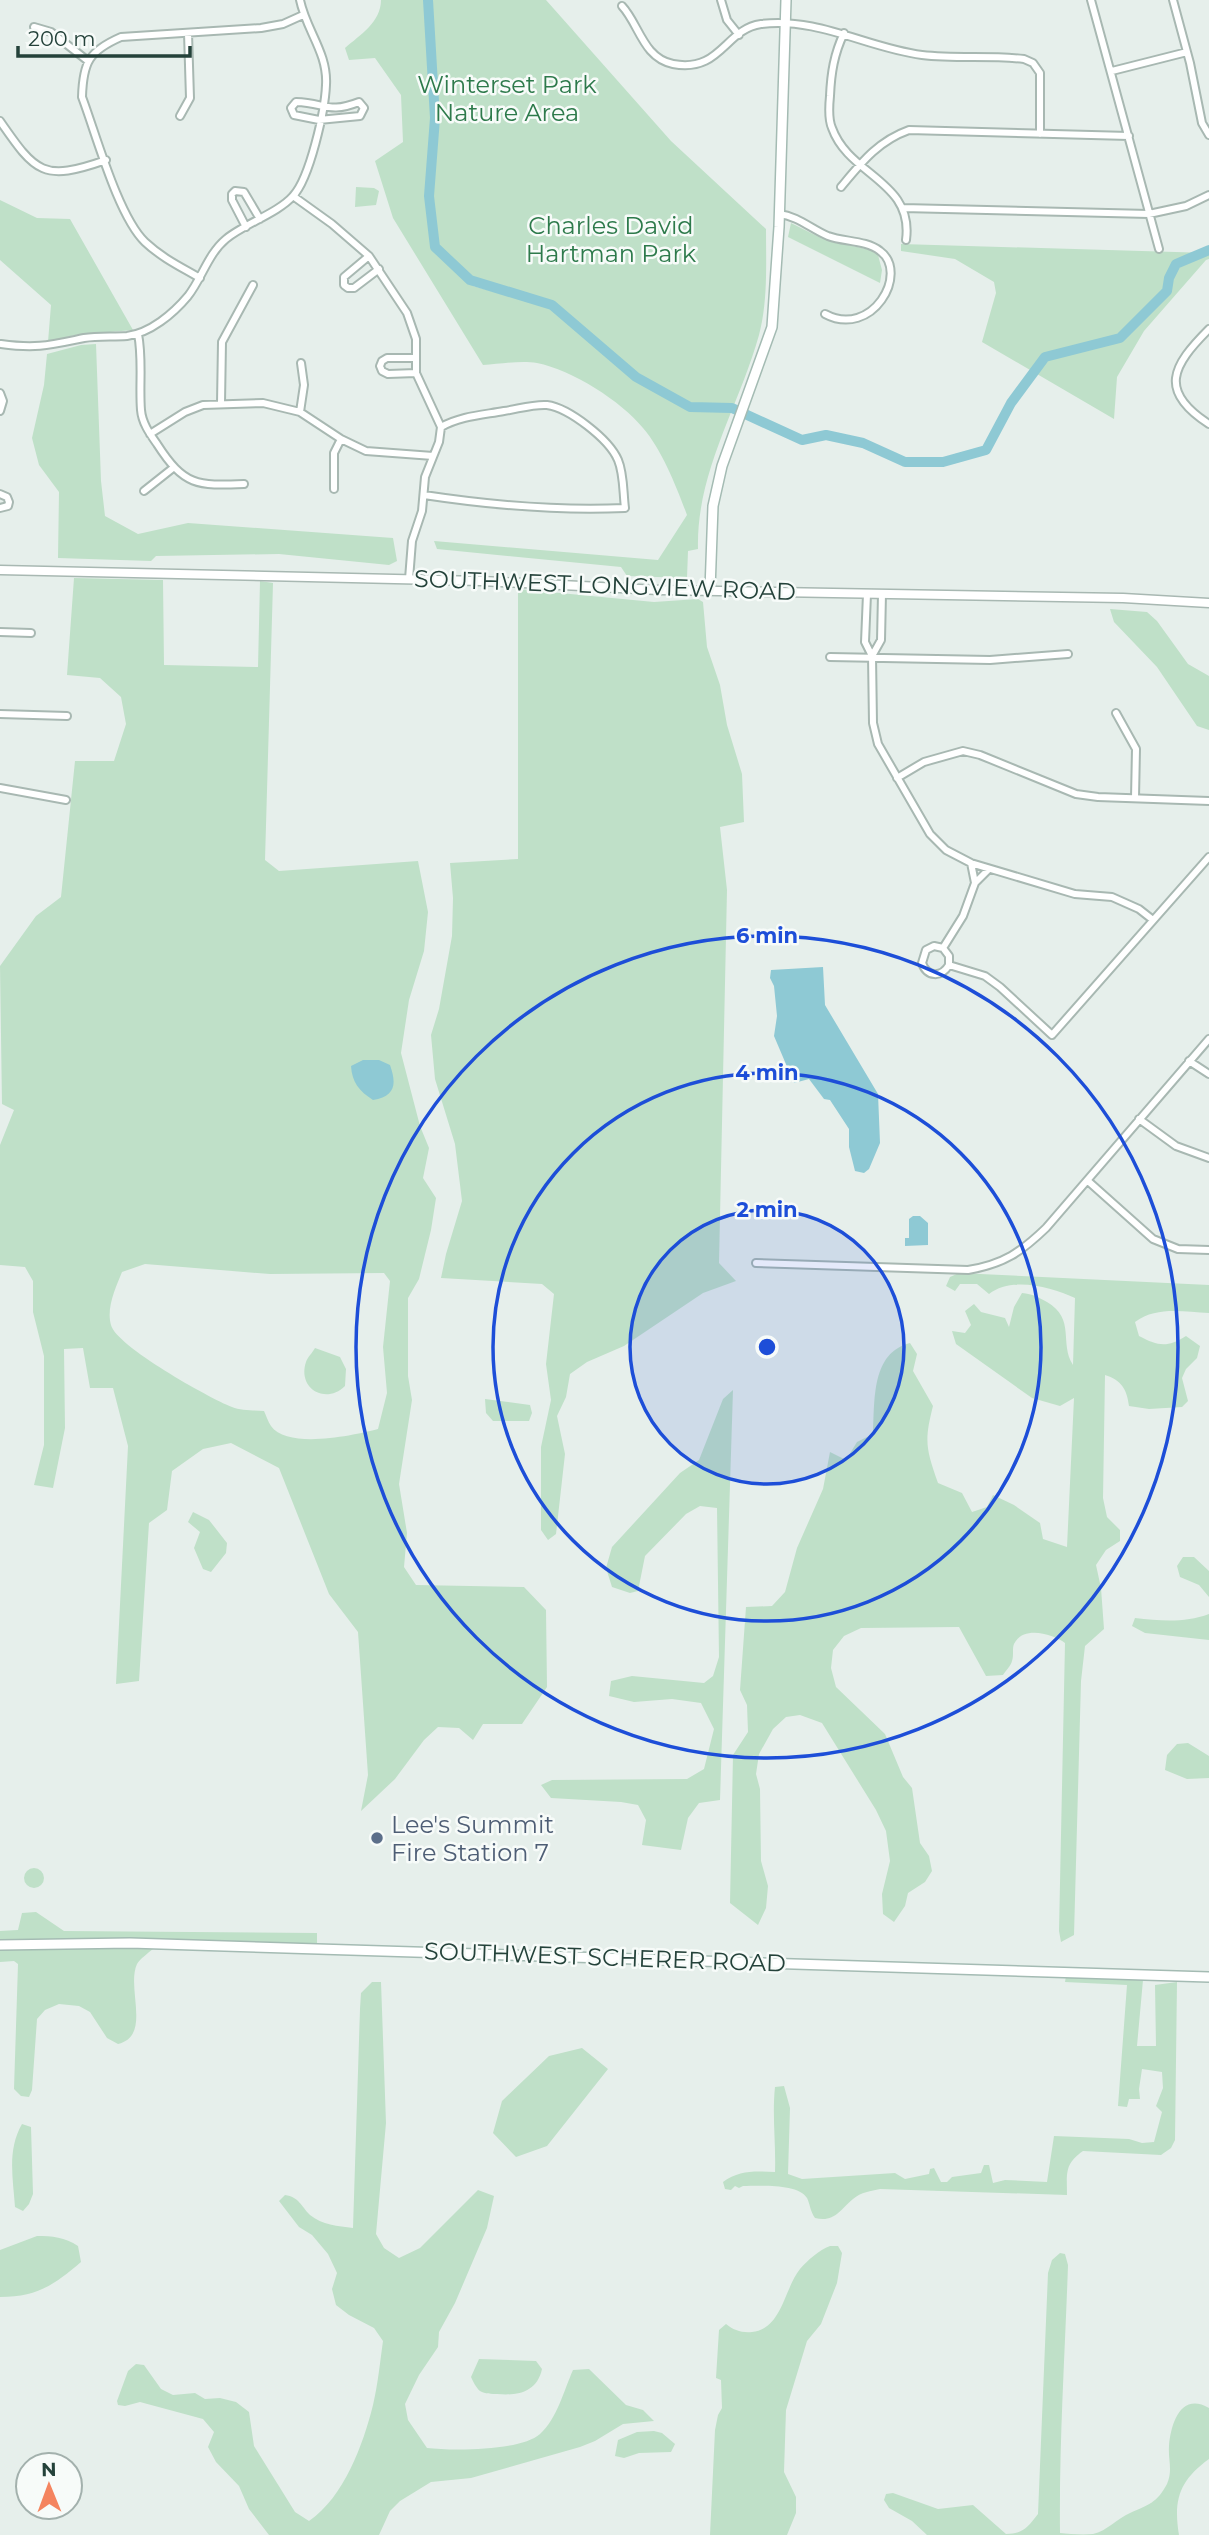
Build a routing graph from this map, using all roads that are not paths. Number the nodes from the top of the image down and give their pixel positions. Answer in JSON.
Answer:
{"nodes":[{"id":1,"x":300,"y":0,"type":"edge"},
{"id":2,"x":721,"y":0,"type":"edge"},
{"id":3,"x":786,"y":0,"type":"edge"},
{"id":4,"x":1091,"y":0,"type":"edge"},
{"id":5,"x":1173,"y":0,"type":"edge"},
{"id":6,"x":622,"y":6,"type":"dead end"},
{"id":7,"x":303,"y":15,"type":"junction"},
{"id":8,"x":786,"y":24,"type":"junction"},
{"id":9,"x":34,"y":27,"type":"dead end"},
{"id":10,"x":188,"y":33,"type":"junction"},
{"id":11,"x":844,"y":33,"type":"junction"},
{"id":12,"x":739,"y":35,"type":"junction"},
{"id":13,"x":1187,"y":52,"type":"junction"},
{"id":14,"x":88,"y":61,"type":"junction"},
{"id":15,"x":1112,"y":71,"type":"junction"},
{"id":16,"x":322,"y":106,"type":"junction"},
{"id":17,"x":180,"y":116,"type":"dead end"},
{"id":18,"x":319,"y":120,"type":"junction"},
{"id":19,"x":0,"y":121,"type":"edge"},
{"id":20,"x":1040,"y":134,"type":"junction"},
{"id":21,"x":1209,"y":135,"type":"edge"},
{"id":22,"x":1129,"y":136,"type":"junction"},
{"id":23,"x":106,"y":160,"type":"junction"},
{"id":24,"x":859,"y":165,"type":"junction"},
{"id":25,"x":841,"y":187,"type":"dead end"},
{"id":26,"x":1209,"y":195,"type":"edge"},
{"id":27,"x":293,"y":196,"type":"junction"},
{"id":28,"x":903,"y":208,"type":"junction"},
{"id":29,"x":779,"y":214,"type":"junction"},
{"id":30,"x":1149,"y":214,"type":"junction"},
{"id":31,"x":260,"y":219,"type":"junction"},
{"id":32,"x":246,"y":227,"type":"junction"},
{"id":33,"x":906,"y":240,"type":"dead end"},
{"id":34,"x":1159,"y":248,"type":"dead end"},
{"id":35,"x":369,"y":256,"type":"junction"},
{"id":36,"x":379,"y":269,"type":"junction"},
{"id":37,"x":201,"y":278,"type":"junction"},
{"id":38,"x":253,"y":285,"type":"dead end"},
{"id":39,"x":825,"y":314,"type":"dead end"},
{"id":40,"x":1209,"y":329,"type":"edge"},
{"id":41,"x":138,"y":334,"type":"junction"},
{"id":42,"x":0,"y":344,"type":"edge"},
{"id":43,"x":414,"y":358,"type":"junction"},
{"id":44,"x":301,"y":363,"type":"dead end"},
{"id":45,"x":415,"y":373,"type":"junction"},
{"id":46,"x":0,"y":393,"type":"edge"},
{"id":47,"x":221,"y":403,"type":"junction"},
{"id":48,"x":0,"y":411,"type":"edge"},
{"id":49,"x":300,"y":412,"type":"junction"},
{"id":50,"x":1209,"y":424,"type":"edge"},
{"id":51,"x":441,"y":428,"type":"junction"},
{"id":52,"x":150,"y":434,"type":"junction"},
{"id":53,"x":341,"y":439,"type":"junction"},
{"id":54,"x":433,"y":456,"type":"junction"},
{"id":55,"x":173,"y":468,"type":"junction"},
{"id":56,"x":244,"y":484,"type":"dead end"},
{"id":57,"x":334,"y":489,"type":"dead end"},
{"id":58,"x":144,"y":491,"type":"dead end"},
{"id":59,"x":0,"y":494,"type":"edge"},
{"id":60,"x":424,"y":495,"type":"junction"},
{"id":61,"x":0,"y":508,"type":"edge"},
{"id":62,"x":0,"y":570,"type":"edge"},
{"id":63,"x":409,"y":579,"type":"junction"},
{"id":64,"x":710,"y":590,"type":"junction"},
{"id":65,"x":867,"y":594,"type":"junction"},
{"id":66,"x":882,"y":594,"type":"junction"},
{"id":67,"x":1209,"y":603,"type":"edge"},
{"id":68,"x":0,"y":632,"type":"edge"},
{"id":69,"x":31,"y":633,"type":"dead end"},
{"id":70,"x":1068,"y":654,"type":"dead end"},
{"id":71,"x":872,"y":656,"type":"junction"},
{"id":72,"x":830,"y":657,"type":"dead end"},
{"id":73,"x":1116,"y":713,"type":"dead end"},
{"id":74,"x":0,"y":714,"type":"edge"},
{"id":75,"x":67,"y":716,"type":"dead end"},
{"id":76,"x":897,"y":778,"type":"junction"},
{"id":77,"x":0,"y":788,"type":"edge"},
{"id":78,"x":1135,"y":798,"type":"junction"},
{"id":79,"x":66,"y":800,"type":"dead end"},
{"id":80,"x":1209,"y":801,"type":"edge"},
{"id":81,"x":1209,"y":857,"type":"edge"},
{"id":82,"x":971,"y":863,"type":"junction"},
{"id":83,"x":989,"y":869,"type":"junction"},
{"id":84,"x":975,"y":883,"type":"junction"},
{"id":85,"x":1153,"y":920,"type":"junction"},
{"id":86,"x":943,"y":948,"type":"junction"},
{"id":87,"x":949,"y":965,"type":"junction"},
{"id":88,"x":1209,"y":1039,"type":"edge"},
{"id":89,"x":1189,"y":1062,"type":"junction"},
{"id":90,"x":1209,"y":1074,"type":"edge"},
{"id":91,"x":1139,"y":1119,"type":"junction"},
{"id":92,"x":1209,"y":1158,"type":"edge"},
{"id":93,"x":1088,"y":1181,"type":"junction"},
{"id":94,"x":1209,"y":1250,"type":"edge"},
{"id":95,"x":756,"y":1263,"type":"dead end"},
{"id":96,"x":0,"y":1945,"type":"edge"},
{"id":97,"x":1209,"y":1977,"type":"edge"}],
"edges":[{"from":1,"to":7,"type":"street"},
{"from":2,"to":12,"type":"street"},
{"from":3,"to":8,"type":"main road"},
{"from":4,"to":15,"type":"street"},
{"from":5,"to":13,"type":"street"},
{"from":6,"to":12,"type":"street"},
{"from":7,"to":10,"type":"street"},
{"from":7,"to":16,"type":"street"},
{"from":8,"to":11,"type":"street"},
{"from":8,"to":12,"type":"street"},
{"from":8,"to":29,"type":"main road"},
{"from":9,"to":14,"type":"street"},
{"from":10,"to":14,"type":"street"},
{"from":10,"to":17,"type":"street"},
{"from":11,"to":20,"type":"street"},
{"from":11,"to":24,"type":"street"},
{"from":13,"to":15,"type":"street"},
{"from":13,"to":21,"type":"street"},
{"from":14,"to":23,"type":"street"},
{"from":15,"to":22,"type":"street"},
{"from":16,"to":18,"type":"street"},
{"from":16,"to":18,"type":"street"},
{"from":16,"to":18,"type":"street"},
{"from":18,"to":27,"type":"street"},
{"from":19,"to":23,"type":"street"},
{"from":20,"to":22,"type":"street"},
{"from":20,"to":24,"type":"street"},
{"from":22,"to":30,"type":"street"},
{"from":23,"to":37,"type":"street"},
{"from":24,"to":25,"type":"street"},
{"from":24,"to":28,"type":"street"},
{"from":26,"to":30,"type":"street"},
{"from":27,"to":31,"type":"street"},
{"from":27,"to":35,"type":"street"},
{"from":28,"to":30,"type":"street"},
{"from":28,"to":33,"type":"street"},
{"from":29,"to":39,"type":"street"},
{"from":29,"to":64,"type":"main road"},
{"from":30,"to":34,"type":"street"},
{"from":31,"to":32,"type":"street"},
{"from":31,"to":32,"type":"street"},
{"from":32,"to":37,"type":"street"},
{"from":35,"to":36,"type":"street"},
{"from":35,"to":36,"type":"street"},
{"from":36,"to":43,"type":"street"},
{"from":37,"to":41,"type":"street"},
{"from":38,"to":47,"type":"street"},
{"from":40,"to":50,"type":"street"},
{"from":41,"to":42,"type":"street"},
{"from":41,"to":52,"type":"street"},
{"from":43,"to":45,"type":"street"},
{"from":43,"to":45,"type":"street"},
{"from":44,"to":49,"type":"street"},
{"from":45,"to":51,"type":"street"},
{"from":46,"to":48,"type":"street"},
{"from":47,"to":49,"type":"street"},
{"from":47,"to":52,"type":"street"},
{"from":49,"to":53,"type":"street"},
{"from":51,"to":54,"type":"street"},
{"from":51,"to":60,"type":"street"},
{"from":52,"to":55,"type":"street"},
{"from":53,"to":54,"type":"street"},
{"from":53,"to":57,"type":"street"},
{"from":54,"to":60,"type":"street"},
{"from":55,"to":56,"type":"street"},
{"from":55,"to":58,"type":"street"},
{"from":59,"to":61,"type":"street"},
{"from":60,"to":63,"type":"street"},
{"from":62,"to":63,"type":"street","name":"SOUTHWEST LONGVIEW ROAD"},
{"from":63,"to":64,"type":"street","name":"SOUTHWEST LONGVIEW ROAD"},
{"from":64,"to":65,"type":"street","name":"SOUTHWEST LONGVIEW ROAD"},
{"from":65,"to":66,"type":"street","name":"SOUTHWEST LONGVIEW ROAD"},
{"from":65,"to":71,"type":"street"},
{"from":66,"to":67,"type":"street","name":"SOUTHWEST LONGVIEW ROAD"},
{"from":66,"to":71,"type":"street"},
{"from":68,"to":69,"type":"street"},
{"from":70,"to":71,"type":"street"},
{"from":71,"to":72,"type":"street"},
{"from":71,"to":76,"type":"street"},
{"from":73,"to":78,"type":"street"},
{"from":74,"to":75,"type":"street"},
{"from":76,"to":78,"type":"street"},
{"from":76,"to":82,"type":"street"},
{"from":77,"to":79,"type":"street"},
{"from":78,"to":80,"type":"street"},
{"from":81,"to":85,"type":"street"},
{"from":82,"to":83,"type":"street"},
{"from":82,"to":84,"type":"street"},
{"from":83,"to":84,"type":"street"},
{"from":83,"to":85,"type":"street"},
{"from":84,"to":86,"type":"street"},
{"from":85,"to":87,"type":"street"},
{"from":86,"to":87,"type":"street"},
{"from":86,"to":87,"type":"street"},
{"from":88,"to":89,"type":"street"},
{"from":89,"to":90,"type":"street"},
{"from":89,"to":91,"type":"street"},
{"from":91,"to":92,"type":"street"},
{"from":91,"to":93,"type":"street"},
{"from":93,"to":94,"type":"street"},
{"from":93,"to":95,"type":"street"},
{"from":96,"to":97,"type":"main road","name":"SOUTHWEST SCHERER ROAD"}]}
